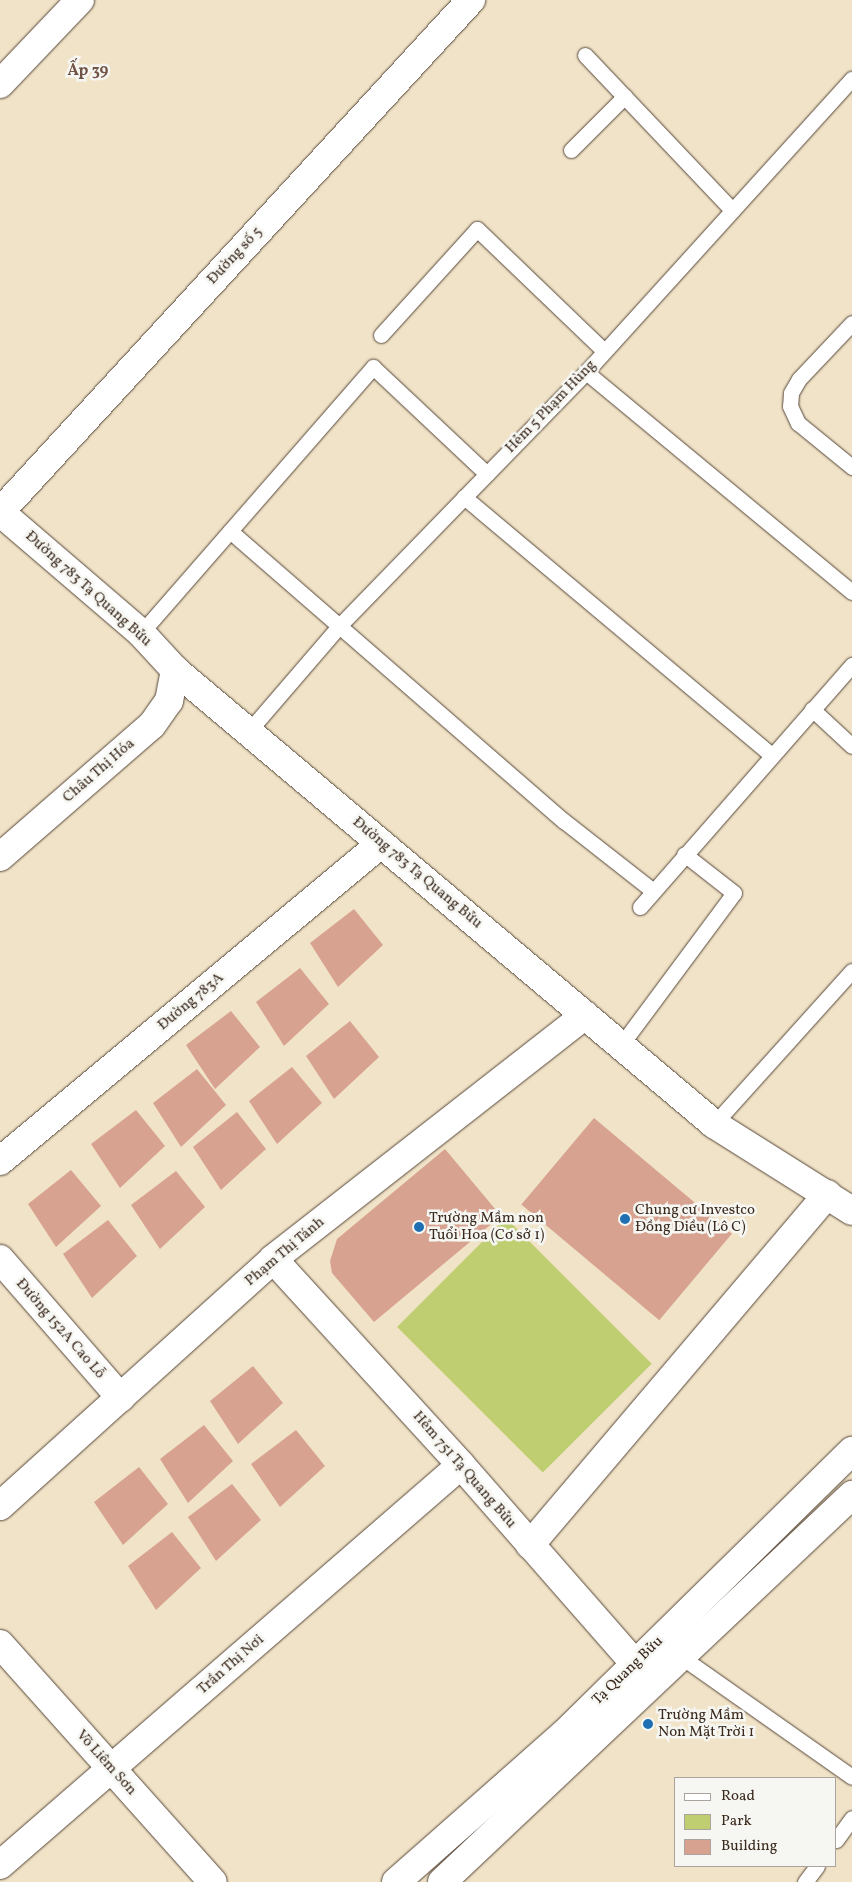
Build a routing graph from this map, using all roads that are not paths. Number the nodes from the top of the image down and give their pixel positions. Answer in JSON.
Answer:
{"nodes":[{"id":1,"x":80,"y":0,"type":"edge"},
{"id":2,"x":471,"y":0,"type":"edge"},
{"id":3,"x":585,"y":55,"type":"dead end"},
{"id":4,"x":852,"y":79,"type":"edge"},
{"id":5,"x":0,"y":84,"type":"edge"},
{"id":6,"x":625,"y":96,"type":"junction"},
{"id":7,"x":571,"y":150,"type":"dead end"},
{"id":8,"x":732,"y":210,"type":"junction"},
{"id":9,"x":852,"y":323,"type":"edge"},
{"id":10,"x":381,"y":336,"type":"dead end"},
{"id":11,"x":604,"y":351,"type":"junction"},
{"id":12,"x":586,"y":372,"type":"junction"},
{"id":13,"x":852,"y":467,"type":"edge"},
{"id":14,"x":487,"y":474,"type":"junction"},
{"id":15,"x":464,"y":497,"type":"junction"},
{"id":16,"x":0,"y":512,"type":"edge"},
{"id":17,"x":230,"y":531,"type":"junction"},
{"id":18,"x":852,"y":592,"type":"edge"},
{"id":19,"x":341,"y":624,"type":"junction"},
{"id":20,"x":140,"y":633,"type":"junction"},
{"id":21,"x":852,"y":665,"type":"edge"},
{"id":22,"x":175,"y":670,"type":"junction"},
{"id":23,"x":812,"y":709,"type":"junction"},
{"id":24,"x":248,"y":732,"type":"junction"},
{"id":25,"x":852,"y":746,"type":"edge"},
{"id":26,"x":771,"y":755,"type":"junction"},
{"id":27,"x":381,"y":844,"type":"junction"},
{"id":28,"x":684,"y":854,"type":"junction"},
{"id":29,"x":0,"y":857,"type":"edge"},
{"id":30,"x":652,"y":890,"type":"junction"},
{"id":31,"x":640,"y":907,"type":"dead end"},
{"id":32,"x":852,"y":971,"type":"edge"},
{"id":33,"x":585,"y":1015,"type":"junction"},
{"id":34,"x":621,"y":1045,"type":"junction"},
{"id":35,"x":714,"y":1124,"type":"junction"},
{"id":36,"x":0,"y":1161,"type":"edge"},
{"id":37,"x":828,"y":1194,"type":"junction"},
{"id":38,"x":852,"y":1211,"type":"edge"},
{"id":39,"x":273,"y":1258,"type":"junction"},
{"id":40,"x":0,"y":1259,"type":"edge"},
{"id":41,"x":121,"y":1398,"type":"junction"},
{"id":42,"x":852,"y":1451,"type":"edge"},
{"id":43,"x":461,"y":1465,"type":"junction"},
{"id":44,"x":852,"y":1495,"type":"edge"},
{"id":45,"x":0,"y":1506,"type":"edge"},
{"id":46,"x":530,"y":1545,"type":"junction"},
{"id":47,"x":0,"y":1644,"type":"edge"},
{"id":48,"x":680,"y":1656,"type":"junction"},
{"id":49,"x":644,"y":1675,"type":"junction"},
{"id":50,"x":112,"y":1769,"type":"junction"},
{"id":51,"x":852,"y":1777,"type":"edge"},
{"id":52,"x":852,"y":1818,"type":"edge"},
{"id":53,"x":837,"y":1839,"type":"edge"},
{"id":54,"x":0,"y":1865,"type":"edge"},
{"id":55,"x":816,"y":1867,"type":"edge"},
{"id":56,"x":213,"y":1882,"type":"edge"},
{"id":57,"x":396,"y":1882,"type":"edge"},
{"id":58,"x":442,"y":1882,"type":"edge"},
{"id":59,"x":805,"y":1882,"type":"edge"}],
"edges":[{"from":1,"to":5,"type":"street"},
{"from":2,"to":16,"type":"street","name":"Đường số 5"},
{"from":3,"to":6,"type":"lane"},
{"from":4,"to":8,"type":"lane","name":"Hẻm 5 Phạm Hùng"},
{"from":6,"to":7,"type":"lane"},
{"from":6,"to":8,"type":"lane"},
{"from":8,"to":11,"type":"lane","name":"Hẻm 5 Phạm Hùng"},
{"from":9,"to":13,"type":"lane"},
{"from":10,"to":11,"type":"lane"},
{"from":11,"to":12,"type":"lane","name":"Hẻm 5 Phạm Hùng"},
{"from":12,"to":14,"type":"lane","name":"Hẻm 5 Phạm Hùng"},
{"from":12,"to":18,"type":"lane"},
{"from":14,"to":15,"type":"lane","name":"Hẻm 5 Phạm Hùng"},
{"from":14,"to":17,"type":"lane"},
{"from":15,"to":19,"type":"lane","name":"Hẻm 5 Phạm Hùng"},
{"from":15,"to":26,"type":"lane"},
{"from":16,"to":20,"type":"street","name":"Đường 783 Tạ Quang Bửu"},
{"from":17,"to":19,"type":"lane"},
{"from":17,"to":20,"type":"lane"},
{"from":19,"to":24,"type":"lane","name":"Hẻm 5 Phạm Hùng"},
{"from":19,"to":30,"type":"lane"},
{"from":20,"to":22,"type":"street","name":"Đường 783 Tạ Quang Bửu"},
{"from":21,"to":23,"type":"lane"},
{"from":22,"to":24,"type":"street","name":"Đường 783 Tạ Quang Bửu"},
{"from":22,"to":29,"type":"street","name":"Châu Thị Hóa"},
{"from":23,"to":25,"type":"lane"},
{"from":23,"to":26,"type":"lane"},
{"from":24,"to":27,"type":"street","name":"Đường 783 Tạ Quang Bửu"},
{"from":26,"to":28,"type":"lane"},
{"from":27,"to":33,"type":"street","name":"Đường 783 Tạ Quang Bửu"},
{"from":27,"to":36,"type":"street","name":"Đường 783A"},
{"from":28,"to":30,"type":"lane"},
{"from":28,"to":34,"type":"lane"},
{"from":30,"to":31,"type":"lane"},
{"from":32,"to":35,"type":"lane"},
{"from":33,"to":34,"type":"street","name":"Đường 783 Tạ Quang Bửu"},
{"from":33,"to":39,"type":"street","name":"Phạm Thị Tánh"},
{"from":34,"to":35,"type":"street","name":"Đường 783 Tạ Quang Bửu"},
{"from":35,"to":37,"type":"street","name":"Đường 783 Tạ Quang Bửu"},
{"from":37,"to":38,"type":"street","name":"Đường 783 Tạ Quang Bửu"},
{"from":37,"to":46,"type":"street"},
{"from":39,"to":41,"type":"street","name":"Phạm Thị Tánh"},
{"from":39,"to":43,"type":"street","name":"Hẻm 751 Tạ Quang Bửu"},
{"from":40,"to":41,"type":"street","name":"Đường 152A Cao Lỗ"},
{"from":41,"to":45,"type":"street","name":"Phạm Thị Tánh"},
{"from":42,"to":49,"type":"street","name":"Tạ Quang Bửu"},
{"from":43,"to":46,"type":"street","name":"Hẻm 751 Tạ Quang Bửu"},
{"from":43,"to":50,"type":"street","name":"Trần Thị Nơi"},
{"from":44,"to":48,"type":"street","name":"Tạ Quang Bửu"},
{"from":46,"to":49,"type":"street","name":"Hẻm 751 Tạ Quang Bửu"},
{"from":47,"to":50,"type":"street","name":"Võ Liêm Sơn"},
{"from":48,"to":49,"type":"street","name":"Tạ Quang Bửu"},
{"from":48,"to":51,"type":"lane"},
{"from":49,"to":57,"type":"street","name":"Tạ Quang Bửu"},
{"from":49,"to":58,"type":"street","name":"Tạ Quang Bửu"},
{"from":50,"to":54,"type":"street","name":"Trần Thị Nơi"},
{"from":50,"to":56,"type":"street","name":"Võ Liêm Sơn"},
{"from":52,"to":53,"type":"lane"},
{"from":55,"to":59,"type":"lane"}]}
